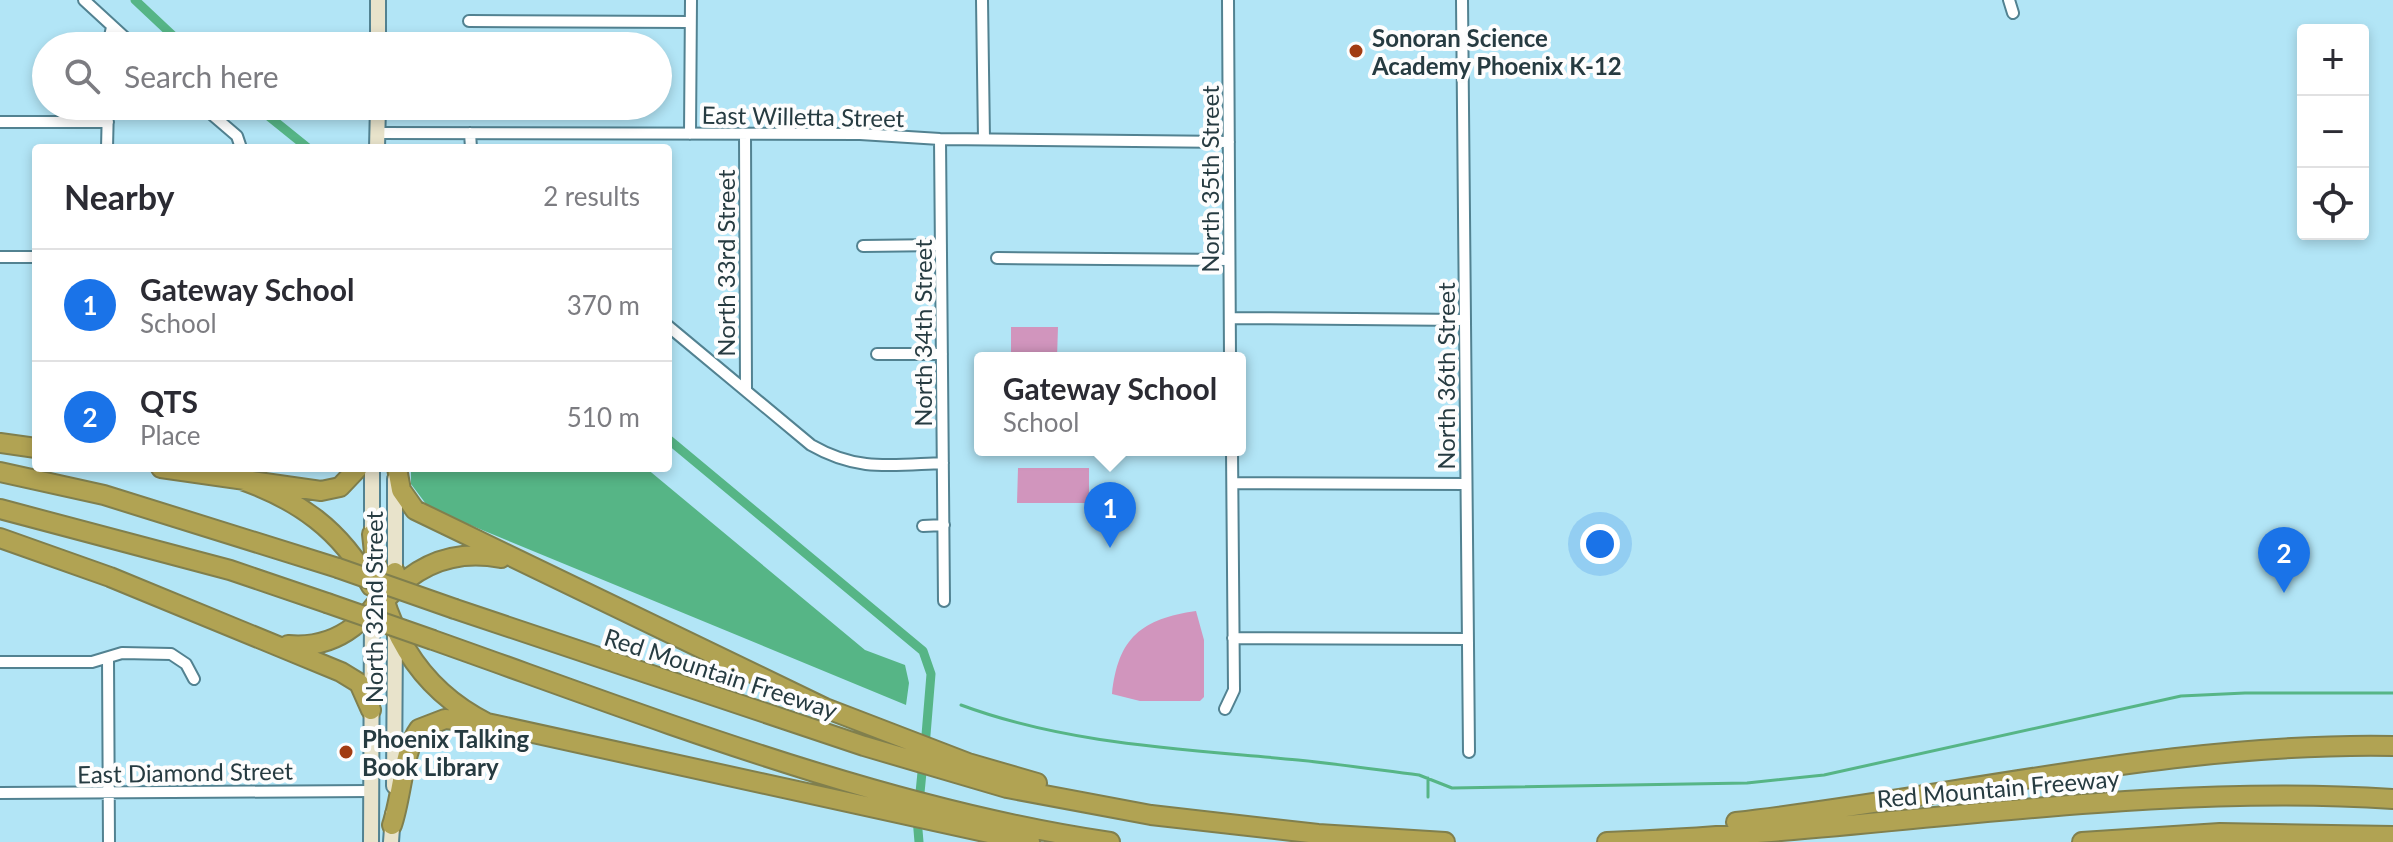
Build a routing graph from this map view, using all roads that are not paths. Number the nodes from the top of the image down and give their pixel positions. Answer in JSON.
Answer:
{"nodes":[{"id":1,"x":84,"y":0,"type":"edge"},
{"id":2,"x":378,"y":0,"type":"edge"},
{"id":3,"x":691,"y":0,"type":"edge"},
{"id":4,"x":982,"y":0,"type":"edge"},
{"id":5,"x":1228,"y":0,"type":"edge"},
{"id":6,"x":1462,"y":0,"type":"edge"},
{"id":7,"x":2009,"y":0,"type":"edge"},
{"id":8,"x":2013,"y":13,"type":"dead end"},
{"id":9,"x":469,"y":21,"type":"dead end"},
{"id":10,"x":690,"y":22,"type":"junction"},
{"id":11,"x":112,"y":27,"type":"junction"},
{"id":12,"x":111,"y":32,"type":"edge"},
{"id":13,"x":118,"y":32,"type":"edge"},
{"id":14,"x":378,"y":32,"type":"edge"},
{"id":15,"x":216,"y":120,"type":"edge"},
{"id":16,"x":378,"y":120,"type":"edge"},
{"id":17,"x":0,"y":122,"type":"edge"},
{"id":18,"x":108,"y":122,"type":"joint"},
{"id":19,"x":470,"y":133,"type":"junction"},
{"id":20,"x":690,"y":134,"type":"junction"},
{"id":21,"x":745,"y":134,"type":"junction"},
{"id":22,"x":940,"y":139,"type":"junction"},
{"id":23,"x":984,"y":139,"type":"junction"},
{"id":24,"x":377,"y":140,"type":"edge"},
{"id":25,"x":1229,"y":142,"type":"junction"},
{"id":26,"x":107,"y":144,"type":"edge"},
{"id":27,"x":240,"y":144,"type":"edge"},
{"id":28,"x":471,"y":144,"type":"edge"},
{"id":29,"x":941,"y":245,"type":"junction"},
{"id":30,"x":863,"y":246,"type":"dead end"},
{"id":31,"x":0,"y":257,"type":"edge"},
{"id":32,"x":32,"y":257,"type":"edge"},
{"id":33,"x":997,"y":258,"type":"dead end"},
{"id":34,"x":1229,"y":260,"type":"junction"},
{"id":35,"x":1230,"y":318,"type":"junction"},
{"id":36,"x":1465,"y":320,"type":"junction"},
{"id":37,"x":672,"y":329,"type":"edge"},
{"id":38,"x":1230,"y":352,"type":"edge"},
{"id":39,"x":877,"y":354,"type":"dead end"},
{"id":40,"x":942,"y":354,"type":"junction"},
{"id":41,"x":746,"y":391,"type":"junction"},
{"id":42,"x":0,"y":443,"type":"edge"},
{"id":43,"x":32,"y":447,"type":"edge"},
{"id":44,"x":1232,"y":456,"type":"edge"},
{"id":45,"x":943,"y":463,"type":"junction"},
{"id":46,"x":0,"y":472,"type":"edge"},
{"id":47,"x":189,"y":472,"type":"edge"},
{"id":48,"x":355,"y":472,"type":"edge"},
{"id":49,"x":372,"y":472,"type":"edge"},
{"id":50,"x":396,"y":472,"type":"edge"},
{"id":51,"x":397,"y":472,"type":"edge"},
{"id":52,"x":239,"y":479,"type":"junction"},
{"id":53,"x":1233,"y":483,"type":"junction"},
{"id":54,"x":1466,"y":484,"type":"junction"},
{"id":55,"x":0,"y":509,"type":"edge"},
{"id":56,"x":944,"y":525,"type":"junction"},
{"id":57,"x":923,"y":526,"type":"dead end"},
{"id":58,"x":372,"y":534,"type":"joint"},
{"id":59,"x":0,"y":538,"type":"edge"},
{"id":60,"x":523,"y":565,"type":"junction"},
{"id":61,"x":381,"y":599,"type":"junction"},
{"id":62,"x":944,"y":601,"type":"dead end"},
{"id":63,"x":395,"y":630,"type":"junction"},
{"id":64,"x":1233,"y":638,"type":"junction"},
{"id":65,"x":1467,"y":639,"type":"junction"},
{"id":66,"x":270,"y":642,"type":"junction"},
{"id":67,"x":108,"y":658,"type":"junction"},
{"id":68,"x":395,"y":661,"type":"junction"},
{"id":69,"x":0,"y":662,"type":"edge"},
{"id":70,"x":194,"y":679,"type":"dead end"},
{"id":71,"x":1225,"y":709,"type":"dead end"},
{"id":72,"x":371,"y":710,"type":"junction"},
{"id":73,"x":487,"y":723,"type":"junction"},
{"id":74,"x":2393,"y":746,"type":"edge"},
{"id":75,"x":1469,"y":752,"type":"dead end"},
{"id":76,"x":967,"y":769,"type":"junction"},
{"id":77,"x":371,"y":791,"type":"junction"},
{"id":78,"x":0,"y":793,"type":"edge"},
{"id":79,"x":109,"y":793,"type":"junction"},
{"id":80,"x":2393,"y":799,"type":"edge"},
{"id":81,"x":962,"y":819,"type":"junction"},
{"id":82,"x":392,"y":834,"type":"edge"},
{"id":83,"x":2393,"y":836,"type":"edge"},
{"id":84,"x":1623,"y":841,"type":"edge"},
{"id":85,"x":109,"y":842,"type":"edge"},
{"id":86,"x":371,"y":842,"type":"edge"},
{"id":87,"x":1030,"y":842,"type":"edge"},
{"id":88,"x":1110,"y":842,"type":"edge"},
{"id":89,"x":1445,"y":842,"type":"edge"},
{"id":90,"x":1607,"y":842,"type":"edge"},
{"id":91,"x":2082,"y":842,"type":"edge"}],
"edges":[{"from":1,"to":11,"type":"street"},
{"from":2,"to":14,"type":"main road"},
{"from":3,"to":10,"type":"street"},
{"from":4,"to":23,"type":"street"},
{"from":5,"to":25,"type":"street","name":"North 35th Street"},
{"from":6,"to":36,"type":"street","name":"North 36th Street"},
{"from":7,"to":8,"type":"street"},
{"from":9,"to":10,"type":"street"},
{"from":10,"to":20,"type":"street"},
{"from":11,"to":12,"type":"street"},
{"from":11,"to":13,"type":"street"},
{"from":15,"to":27,"type":"street"},
{"from":16,"to":24,"type":"main road"},
{"from":17,"to":18,"type":"street"},
{"from":18,"to":26,"type":"street"},
{"from":19,"to":20,"type":"street","name":"East Willetta Street"},
{"from":19,"to":24,"type":"street","name":"East Willetta Street"},
{"from":19,"to":28,"type":"street"},
{"from":20,"to":21,"type":"street","name":"East Willetta Street"},
{"from":21,"to":22,"type":"street","name":"East Willetta Street"},
{"from":21,"to":41,"type":"street","name":"North 33rd Street"},
{"from":22,"to":23,"type":"street","name":"East Willetta Street"},
{"from":22,"to":29,"type":"street","name":"North 34th Street"},
{"from":23,"to":25,"type":"street","name":"East Willetta Street"},
{"from":25,"to":34,"type":"street","name":"North 35th Street"},
{"from":29,"to":30,"type":"street"},
{"from":29,"to":40,"type":"street","name":"North 34th Street"},
{"from":31,"to":32,"type":"street"},
{"from":33,"to":34,"type":"street"},
{"from":34,"to":35,"type":"street","name":"North 35th Street"},
{"from":35,"to":36,"type":"street"},
{"from":35,"to":38,"type":"street","name":"North 35th Street"},
{"from":36,"to":54,"type":"street","name":"North 36th Street"},
{"from":37,"to":41,"type":"street"},
{"from":39,"to":40,"type":"street"},
{"from":40,"to":45,"type":"street","name":"North 34th Street"},
{"from":41,"to":45,"type":"street"},
{"from":42,"to":43,"type":"highway"},
{"from":44,"to":53,"type":"street"},
{"from":45,"to":56,"type":"street","name":"North 34th Street"},
{"from":46,"to":76,"type":"highway","name":"Red Mountain Freeway","bridge":true},
{"from":47,"to":52,"type":"highway"},
{"from":48,"to":52,"type":"highway"},
{"from":49,"to":58,"type":"main road","name":"North 32nd Street"},
{"from":50,"to":61,"type":"main road","name":"North 32nd Street"},
{"from":51,"to":60,"type":"highway"},
{"from":52,"to":61,"type":"highway"},
{"from":53,"to":54,"type":"street"},
{"from":53,"to":64,"type":"street"},
{"from":54,"to":65,"type":"street","name":"North 36th Street"},
{"from":55,"to":81,"type":"highway","bridge":true},
{"from":56,"to":57,"type":"street"},
{"from":56,"to":62,"type":"street","name":"North 34th Street"},
{"from":58,"to":61,"type":"highway"},
{"from":59,"to":66,"type":"highway"},
{"from":60,"to":61,"type":"highway"},
{"from":60,"to":76,"type":"highway"},
{"from":61,"to":63,"type":"highway"},
{"from":61,"to":66,"type":"highway"},
{"from":61,"to":68,"type":"highway"},
{"from":61,"to":72,"type":"main road","name":"North 32nd Street"},
{"from":63,"to":68,"type":"main road","name":"North 32nd Street"},
{"from":63,"to":73,"type":"highway"},
{"from":64,"to":65,"type":"street"},
{"from":64,"to":71,"type":"street"},
{"from":65,"to":75,"type":"street","name":"North 36th Street"},
{"from":66,"to":72,"type":"highway"},
{"from":67,"to":69,"type":"street"},
{"from":67,"to":70,"type":"street"},
{"from":67,"to":79,"type":"street"},
{"from":68,"to":82,"type":"main road","name":"North 32nd Street"},
{"from":72,"to":77,"type":"main road","name":"North 32nd Street"},
{"from":73,"to":81,"type":"highway"},
{"from":73,"to":82,"type":"highway"},
{"from":74,"to":84,"type":"highway"},
{"from":76,"to":89,"type":"highway"},
{"from":77,"to":79,"type":"street","name":"East Diamond Street"},
{"from":77,"to":86,"type":"main road","name":"North 32nd Street"},
{"from":78,"to":79,"type":"street","name":"East Diamond Street"},
{"from":79,"to":85,"type":"street"},
{"from":80,"to":84,"type":"highway","name":"Red Mountain Freeway"},
{"from":81,"to":87,"type":"highway"},
{"from":81,"to":88,"type":"highway"},
{"from":83,"to":91,"type":"highway"},
{"from":84,"to":90,"type":"highway","name":"Red Mountain Freeway"}]}
